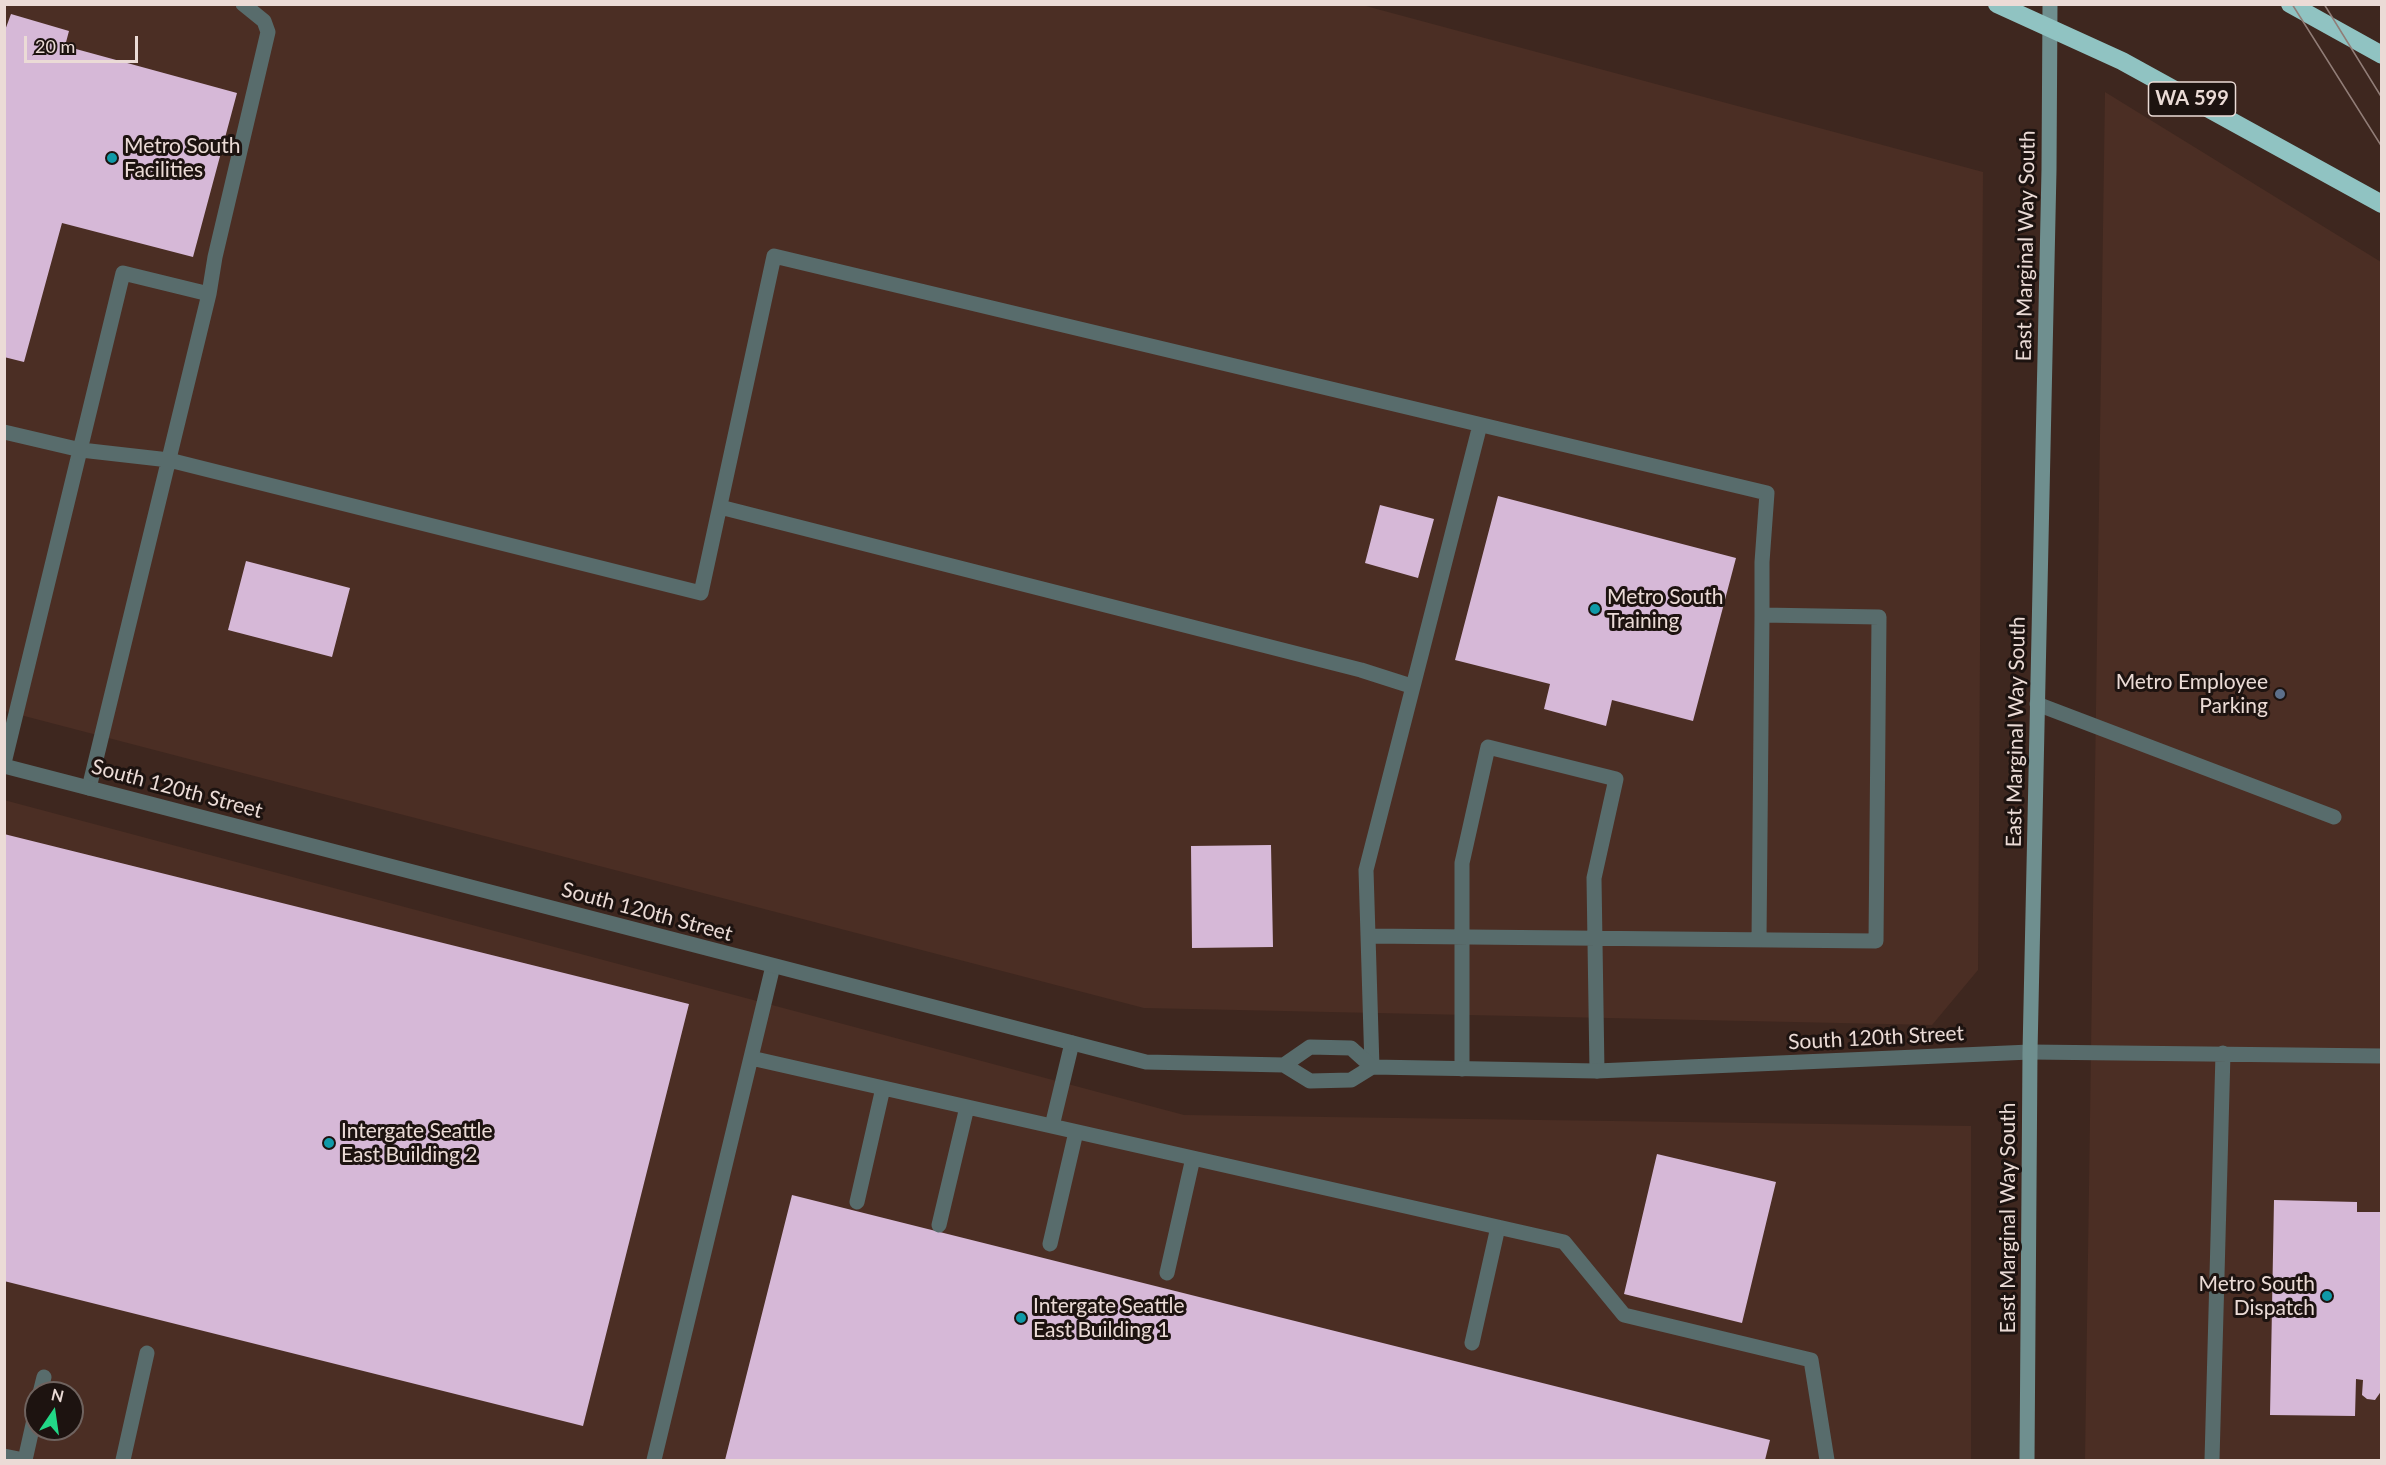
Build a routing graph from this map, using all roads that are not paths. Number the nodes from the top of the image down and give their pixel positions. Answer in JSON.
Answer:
{"nodes":[{"id":1,"x":243,"y":4,"type":"edge"},
{"id":2,"x":1997,"y":4,"type":"edge"},
{"id":3,"x":2050,"y":4,"type":"edge"},
{"id":4,"x":2290,"y":4,"type":"edge"},
{"id":5,"x":2382,"y":55,"type":"edge"},
{"id":6,"x":2382,"y":204,"type":"edge"},
{"id":7,"x":209,"y":294,"type":"junction"},
{"id":8,"x":1480,"y":425,"type":"junction"},
{"id":9,"x":4,"y":432,"type":"edge"},
{"id":10,"x":81,"y":450,"type":"junction"},
{"id":11,"x":169,"y":460,"type":"junction"},
{"id":12,"x":720,"y":507,"type":"junction"},
{"id":13,"x":1762,"y":615,"type":"junction"},
{"id":14,"x":1412,"y":686,"type":"junction"},
{"id":15,"x":2037,"y":704,"type":"junction"},
{"id":16,"x":4,"y":765,"type":"edge"},
{"id":17,"x":89,"y":788,"type":"junction"},
{"id":18,"x":2334,"y":817,"type":"dead end"},
{"id":19,"x":1368,"y":936,"type":"junction"},
{"id":20,"x":1461,"y":937,"type":"junction"},
{"id":21,"x":1595,"y":939,"type":"junction"},
{"id":22,"x":1759,"y":940,"type":"junction"},
{"id":23,"x":773,"y":966,"type":"junction"},
{"id":24,"x":1072,"y":1043,"type":"junction"},
{"id":25,"x":2030,"y":1052,"type":"junction"},
{"id":26,"x":2223,"y":1053,"type":"junction"},
{"id":27,"x":2382,"y":1056,"type":"edge"},
{"id":28,"x":751,"y":1059,"type":"junction"},
{"id":29,"x":1284,"y":1065,"type":"junction"},
{"id":30,"x":1372,"y":1067,"type":"junction"},
{"id":31,"x":1462,"y":1069,"type":"junction"},
{"id":32,"x":1597,"y":1071,"type":"junction"},
{"id":33,"x":883,"y":1088,"type":"junction"},
{"id":34,"x":967,"y":1107,"type":"junction"},
{"id":35,"x":1052,"y":1126,"type":"junction"},
{"id":36,"x":1076,"y":1132,"type":"junction"},
{"id":37,"x":1193,"y":1158,"type":"junction"},
{"id":38,"x":857,"y":1202,"type":"dead end"},
{"id":39,"x":939,"y":1225,"type":"dead end"},
{"id":40,"x":1498,"y":1227,"type":"junction"},
{"id":41,"x":1050,"y":1244,"type":"dead end"},
{"id":42,"x":1167,"y":1272,"type":"dead end"},
{"id":43,"x":1472,"y":1343,"type":"dead end"},
{"id":44,"x":147,"y":1353,"type":"dead end"},
{"id":45,"x":44,"y":1377,"type":"dead end"},
{"id":46,"x":43,"y":1381,"type":"edge"},
{"id":47,"x":29,"y":1441,"type":"edge"},
{"id":48,"x":4,"y":1456,"type":"edge"},
{"id":49,"x":24,"y":1461,"type":"edge"},
{"id":50,"x":123,"y":1461,"type":"edge"},
{"id":51,"x":654,"y":1461,"type":"edge"},
{"id":52,"x":1827,"y":1461,"type":"edge"},
{"id":53,"x":2027,"y":1461,"type":"edge"},
{"id":54,"x":2212,"y":1461,"type":"edge"}],
"edges":[{"from":1,"to":7,"type":"street"},
{"from":2,"to":6,"type":"highway","number":"WA 599"},
{"from":3,"to":15,"type":"street","name":"East Marginal Way South"},
{"from":4,"to":5,"type":"highway"},
{"from":7,"to":10,"type":"street"},
{"from":7,"to":11,"type":"street"},
{"from":8,"to":12,"type":"street"},
{"from":8,"to":13,"type":"street"},
{"from":8,"to":14,"type":"street"},
{"from":9,"to":10,"type":"street"},
{"from":10,"to":11,"type":"street"},
{"from":10,"to":16,"type":"street"},
{"from":11,"to":12,"type":"street"},
{"from":11,"to":17,"type":"street"},
{"from":12,"to":14,"type":"street"},
{"from":13,"to":22,"type":"street"},
{"from":13,"to":22,"type":"street"},
{"from":14,"to":19,"type":"street"},
{"from":15,"to":18,"type":"street"},
{"from":15,"to":25,"type":"street","name":"East Marginal Way South"},
{"from":16,"to":17,"type":"street","name":"South 120th Street"},
{"from":17,"to":23,"type":"street","name":"South 120th Street"},
{"from":19,"to":20,"type":"street"},
{"from":19,"to":30,"type":"street"},
{"from":20,"to":21,"type":"street"},
{"from":20,"to":21,"type":"street"},
{"from":20,"to":31,"type":"street"},
{"from":21,"to":22,"type":"street"},
{"from":21,"to":32,"type":"street"},
{"from":23,"to":24,"type":"street","name":"South 120th Street"},
{"from":23,"to":28,"type":"street"},
{"from":24,"to":29,"type":"street","name":"South 120th Street"},
{"from":24,"to":35,"type":"street"},
{"from":25,"to":26,"type":"street","name":"South 120th Street"},
{"from":25,"to":32,"type":"street","name":"South 120th Street"},
{"from":25,"to":53,"type":"street","name":"East Marginal Way South"},
{"from":26,"to":27,"type":"street","name":"South 120th Street"},
{"from":26,"to":54,"type":"street"},
{"from":28,"to":33,"type":"street"},
{"from":28,"to":51,"type":"street"},
{"from":29,"to":30,"type":"street","name":"South 120th Street"},
{"from":29,"to":30,"type":"street"},
{"from":30,"to":31,"type":"street","name":"South 120th Street"},
{"from":31,"to":32,"type":"street","name":"South 120th Street"},
{"from":33,"to":34,"type":"street"},
{"from":33,"to":38,"type":"street"},
{"from":34,"to":35,"type":"street"},
{"from":34,"to":39,"type":"street"},
{"from":35,"to":36,"type":"street"},
{"from":36,"to":37,"type":"street"},
{"from":36,"to":41,"type":"street"},
{"from":37,"to":40,"type":"street"},
{"from":37,"to":42,"type":"street"},
{"from":40,"to":43,"type":"street"},
{"from":40,"to":52,"type":"street"},
{"from":44,"to":50,"type":"street"},
{"from":45,"to":46,"type":"street"},
{"from":47,"to":49,"type":"street"},
{"from":48,"to":49,"type":"street"}]}
